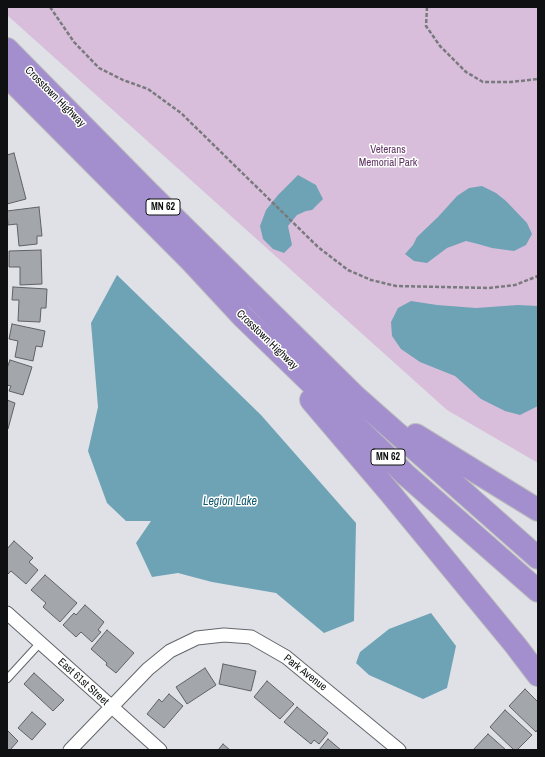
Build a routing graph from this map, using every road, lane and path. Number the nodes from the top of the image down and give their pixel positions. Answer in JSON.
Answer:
{"nodes":[{"id":1,"x":50,"y":7,"type":"edge"},
{"id":2,"x":427,"y":7,"type":"edge"},
{"id":3,"x":7,"y":49,"type":"edge"},
{"id":4,"x":7,"y":76,"type":"edge"},
{"id":5,"x":538,"y":79,"type":"edge"},
{"id":6,"x":538,"y":276,"type":"edge"},
{"id":7,"x":243,"y":317,"type":"junction"},
{"id":8,"x":356,"y":397,"type":"junction"},
{"id":9,"x":538,"y":510,"type":"edge"},
{"id":10,"x":538,"y":558,"type":"edge"},
{"id":11,"x":538,"y":591,"type":"edge"},
{"id":12,"x":7,"y":613,"type":"edge"},
{"id":13,"x":40,"y":642,"type":"junction"},
{"id":14,"x":538,"y":675,"type":"edge"},
{"id":15,"x":7,"y":679,"type":"edge"},
{"id":16,"x":111,"y":707,"type":"junction"},
{"id":17,"x":70,"y":750,"type":"edge"},
{"id":18,"x":160,"y":750,"type":"edge"},
{"id":19,"x":399,"y":750,"type":"edge"}],
"edges":[{"from":1,"to":6,"type":"path"},
{"from":2,"to":5,"type":"path"},
{"from":3,"to":8,"type":"highway","name":"Crosstown Highway","number":"MN 62"},
{"from":4,"to":7,"type":"highway","name":"Crosstown Highway","number":"MN 62"},
{"from":7,"to":11,"type":"highway","name":"Crosstown Highway","number":"MN 62"},
{"from":7,"to":14,"type":"highway"},
{"from":8,"to":9,"type":"highway"},
{"from":8,"to":10,"type":"highway","name":"Crosstown Highway","number":"MN 62"},
{"from":12,"to":13,"type":"street","name":"East 61st Street"},
{"from":13,"to":15,"type":"lane"},
{"from":13,"to":16,"type":"street","name":"East 61st Street"},
{"from":16,"to":17,"type":"street","name":"Park Avenue"},
{"from":16,"to":18,"type":"street","name":"East 61st Street"},
{"from":16,"to":19,"type":"street","name":"Park Avenue"}]}
